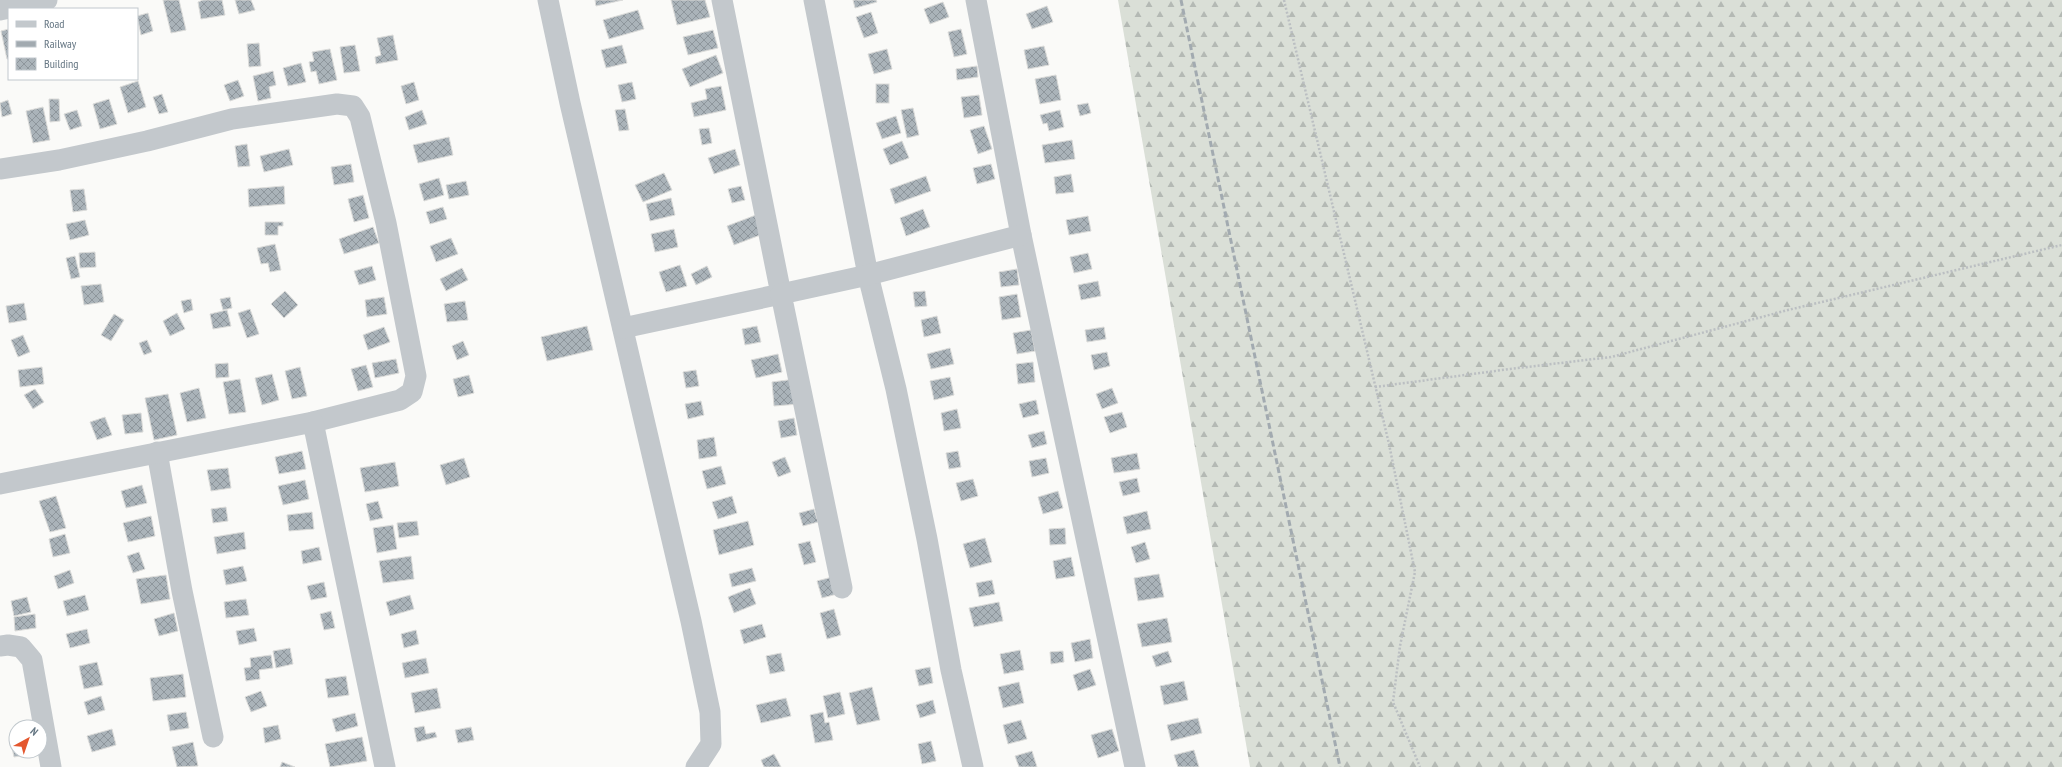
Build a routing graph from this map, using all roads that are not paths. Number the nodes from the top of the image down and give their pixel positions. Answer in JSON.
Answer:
{"nodes":[{"id":1,"x":47,"y":0,"type":"edge"},
{"id":2,"x":548,"y":0,"type":"edge"},
{"id":3,"x":722,"y":0,"type":"edge"},
{"id":4,"x":814,"y":0,"type":"edge"},
{"id":5,"x":976,"y":0,"type":"edge"},
{"id":6,"x":9,"y":8,"type":"edge"},
{"id":7,"x":0,"y":170,"type":"edge"},
{"id":8,"x":1021,"y":235,"type":"junction"},
{"id":9,"x":868,"y":275,"type":"junction"},
{"id":10,"x":781,"y":294,"type":"junction"},
{"id":11,"x":623,"y":328,"type":"junction"},
{"id":12,"x":313,"y":422,"type":"junction"},
{"id":13,"x":157,"y":452,"type":"junction"},
{"id":14,"x":0,"y":484,"type":"edge"},
{"id":15,"x":842,"y":588,"type":"dead end"},
{"id":16,"x":0,"y":646,"type":"edge"},
{"id":17,"x":213,"y":737,"type":"dead end"},
{"id":18,"x":51,"y":767,"type":"edge"},
{"id":19,"x":385,"y":767,"type":"edge"},
{"id":20,"x":696,"y":767,"type":"edge"},
{"id":21,"x":973,"y":767,"type":"edge"},
{"id":22,"x":1135,"y":767,"type":"edge"}],
"edges":[{"from":1,"to":6,"type":"street"},
{"from":2,"to":11,"type":"street"},
{"from":3,"to":10,"type":"street"},
{"from":4,"to":9,"type":"street"},
{"from":5,"to":8,"type":"street"},
{"from":7,"to":12,"type":"street"},
{"from":8,"to":9,"type":"street"},
{"from":8,"to":22,"type":"street"},
{"from":9,"to":10,"type":"street"},
{"from":9,"to":21,"type":"street"},
{"from":10,"to":11,"type":"street"},
{"from":10,"to":15,"type":"street"},
{"from":11,"to":20,"type":"street"},
{"from":12,"to":13,"type":"street"},
{"from":12,"to":19,"type":"street"},
{"from":13,"to":14,"type":"street"},
{"from":13,"to":17,"type":"street"},
{"from":16,"to":18,"type":"street"}]}
